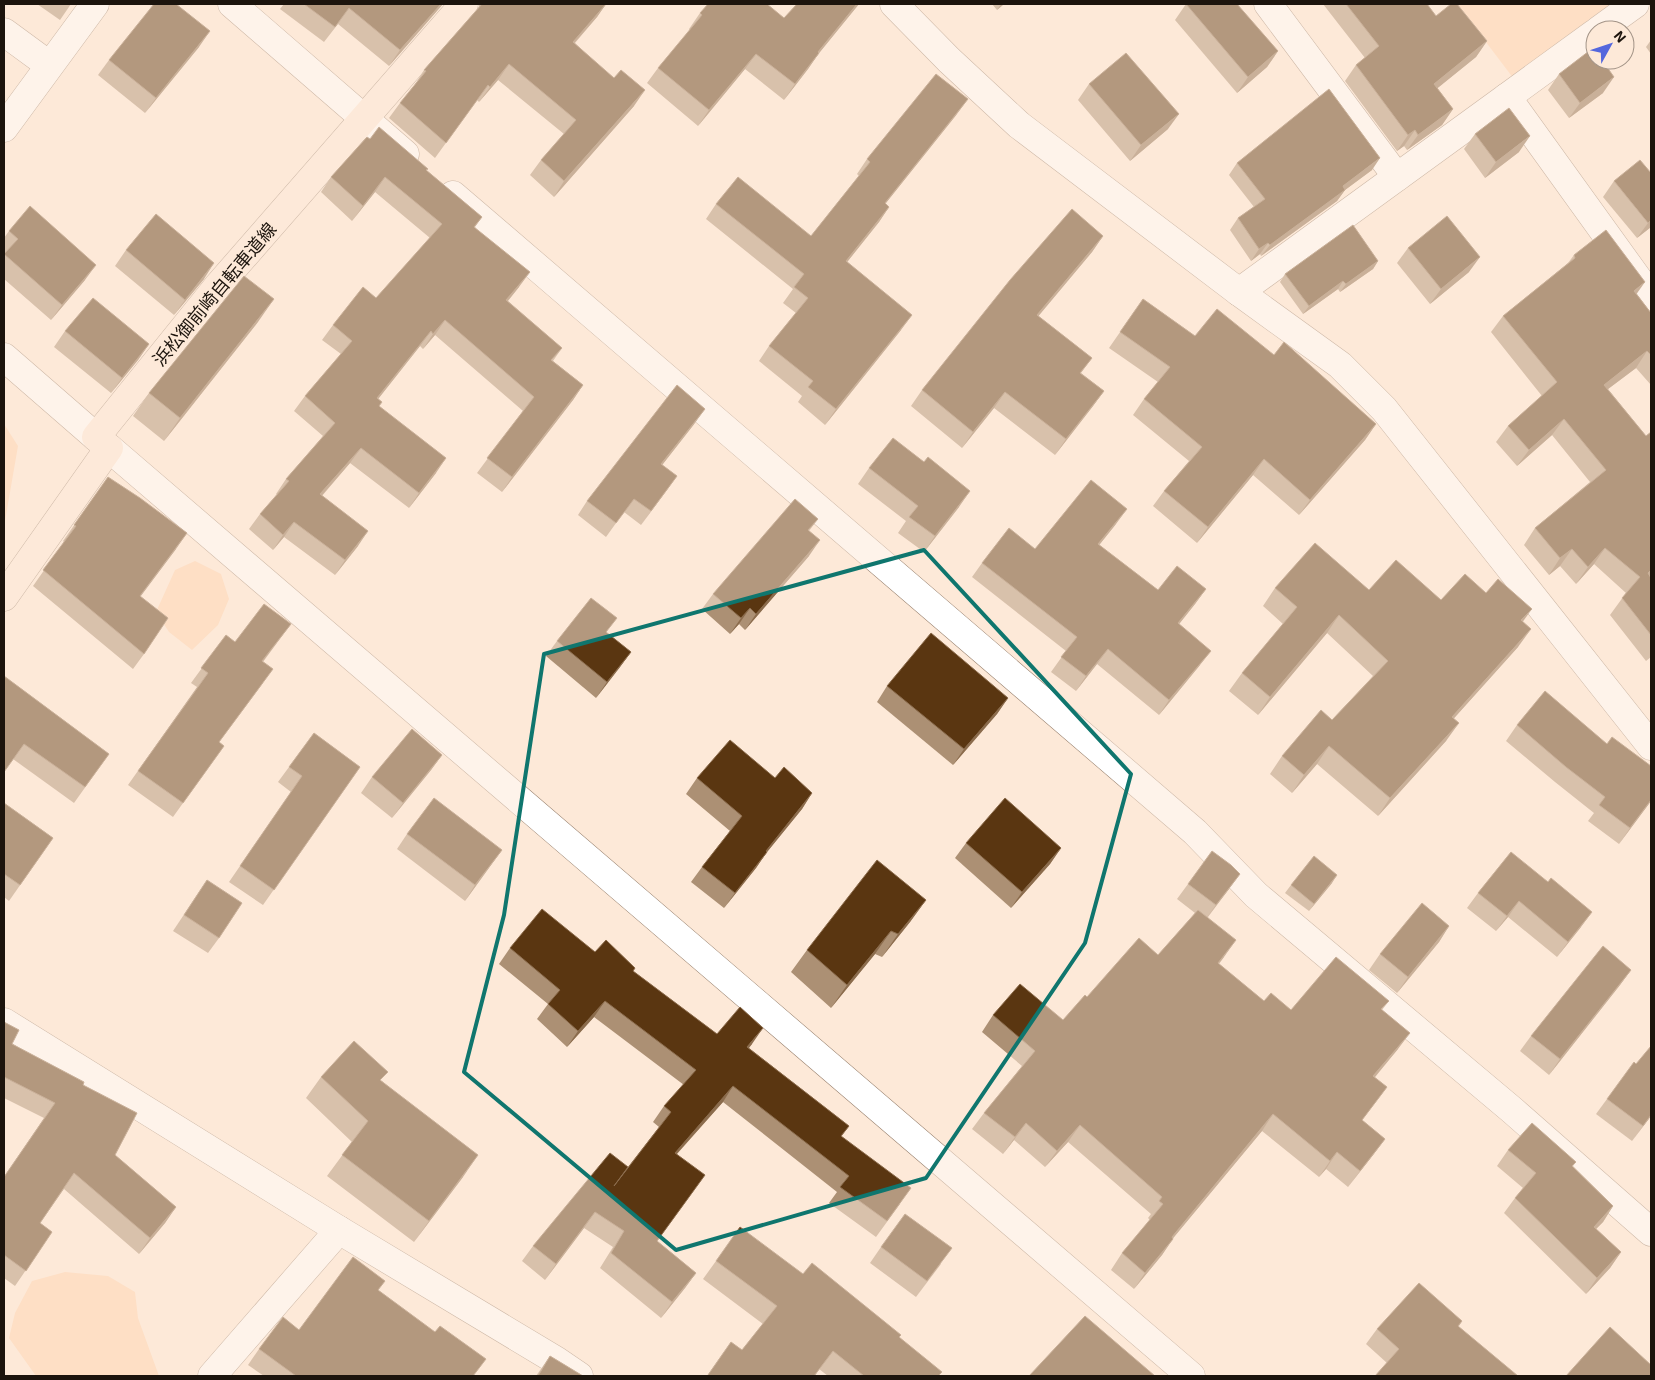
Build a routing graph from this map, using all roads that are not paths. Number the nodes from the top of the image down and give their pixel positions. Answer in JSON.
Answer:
{"nodes":[{"id":1,"x":95,"y":4,"type":"edge"},
{"id":2,"x":232,"y":4,"type":"edge"},
{"id":3,"x":464,"y":4,"type":"edge"},
{"id":4,"x":894,"y":4,"type":"edge"},
{"id":5,"x":1268,"y":4,"type":"edge"},
{"id":6,"x":1635,"y":4,"type":"edge"},
{"id":7,"x":1613,"y":20,"type":"edge"},
{"id":8,"x":4,"y":32,"type":"edge"},
{"id":9,"x":1585,"y":40,"type":"edge"},
{"id":10,"x":49,"y":65,"type":"junction"},
{"id":11,"x":1508,"y":97,"type":"junction"},
{"id":12,"x":364,"y":119,"type":"junction"},
{"id":13,"x":4,"y":128,"type":"edge"},
{"id":14,"x":1397,"y":177,"type":"junction"},
{"id":15,"x":1239,"y":292,"type":"junction"},
{"id":16,"x":1651,"y":297,"type":"edge"},
{"id":17,"x":4,"y":358,"type":"edge"},
{"id":18,"x":102,"y":443,"type":"junction"},
{"id":19,"x":4,"y":597,"type":"edge"},
{"id":20,"x":1651,"y":746,"type":"edge"},
{"id":21,"x":4,"y":1022,"type":"edge"},
{"id":22,"x":339,"y":1230,"type":"junction"},
{"id":23,"x":1651,"y":1232,"type":"edge"},
{"id":24,"x":212,"y":1376,"type":"edge"},
{"id":25,"x":579,"y":1376,"type":"edge"},
{"id":26,"x":1190,"y":1376,"type":"edge"}],
"edges":[{"from":1,"to":10,"type":"street"},
{"from":2,"to":12,"type":"street"},
{"from":3,"to":12,"type":"main road","name":"浜松御前崎自転車道線"},
{"from":4,"to":15,"type":"street"},
{"from":5,"to":14,"type":"street"},
{"from":6,"to":7,"type":"street"},
{"from":8,"to":10,"type":"street"},
{"from":9,"to":11,"type":"street"},
{"from":10,"to":13,"type":"street"},
{"from":11,"to":14,"type":"street"},
{"from":11,"to":16,"type":"street"},
{"from":12,"to":18,"type":"main road","name":"浜松御前崎自転車道線"},
{"from":12,"to":23,"type":"street"},
{"from":14,"to":15,"type":"street"},
{"from":15,"to":20,"type":"street"},
{"from":17,"to":18,"type":"street"},
{"from":18,"to":19,"type":"main road","name":"浜松御前崎自転車道線"},
{"from":18,"to":26,"type":"street"},
{"from":21,"to":22,"type":"street"},
{"from":22,"to":24,"type":"street"},
{"from":22,"to":25,"type":"street"}]}
